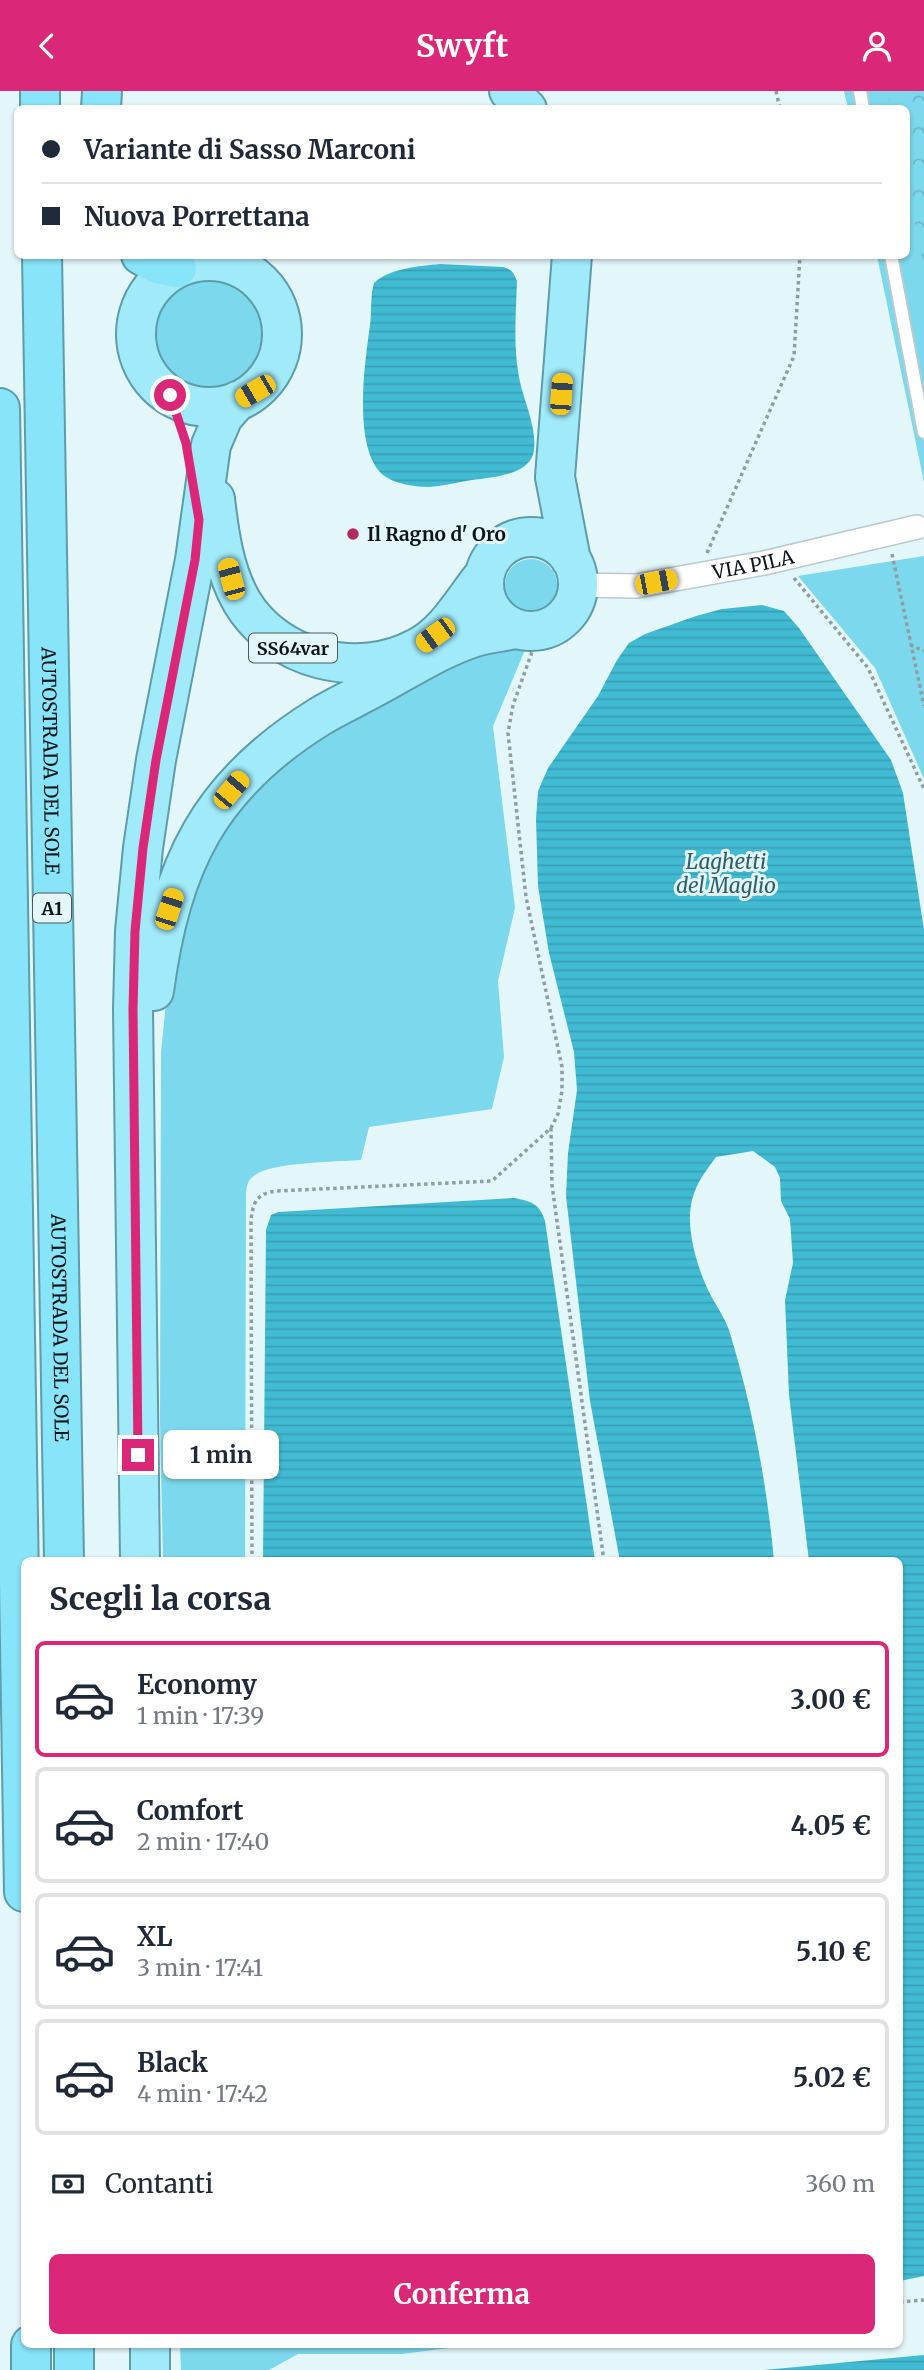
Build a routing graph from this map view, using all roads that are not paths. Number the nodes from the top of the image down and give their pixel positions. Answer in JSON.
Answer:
{"nodes":[{"id":1,"x":509,"y":91,"type":"edge"},
{"id":2,"x":523,"y":105,"type":"edge"},
{"id":3,"x":42,"y":259,"type":"edge"},
{"id":4,"x":148,"y":259,"type":"edge"},
{"id":5,"x":572,"y":259,"type":"edge"},
{"id":6,"x":892,"y":259,"type":"edge"},
{"id":7,"x":192,"y":262,"type":"edge"},
{"id":8,"x":255,"y":267,"type":"edge"},
{"id":9,"x":170,"y":395,"type":"junction"},
{"id":10,"x":237,"y":401,"type":"junction"},
{"id":11,"x":0,"y":408,"type":"edge"},
{"id":12,"x":924,"y":432,"type":"edge"},
{"id":13,"x":211,"y":445,"type":"junction"},
{"id":14,"x":555,"y":477,"type":"junction"},
{"id":15,"x":199,"y":520,"type":"junction"},
{"id":16,"x":921,"y":526,"type":"edge"},
{"id":17,"x":519,"y":539,"type":"junction"},
{"id":18,"x":574,"y":573,"type":"junction"},
{"id":19,"x":485,"y":574,"type":"junction"},
{"id":20,"x":528,"y":630,"type":"junction"},
{"id":21,"x":134,"y":1136,"type":"junction"},
{"id":22,"x":64,"y":1557,"type":"edge"},
{"id":23,"x":140,"y":1557,"type":"edge"},
{"id":24,"x":21,"y":1706,"type":"edge"},
{"id":25,"x":31,"y":2348,"type":"edge"},
{"id":26,"x":74,"y":2348,"type":"edge"},
{"id":27,"x":150,"y":2348,"type":"edge"},
{"id":28,"x":31,"y":2370,"type":"edge"},
{"id":29,"x":74,"y":2370,"type":"edge"},
{"id":30,"x":150,"y":2370,"type":"edge"}],
"edges":[{"from":1,"to":2,"type":"highway"},
{"from":3,"to":22,"type":"highway","name":"AUTOSTRADA DEL SOLE","number":"A1"},
{"from":4,"to":7,"type":"highway"},
{"from":5,"to":14,"type":"highway","number":"SS64var"},
{"from":6,"to":12,"type":"lane"},
{"from":7,"to":8,"type":"highway"},
{"from":7,"to":9,"type":"highway"},
{"from":8,"to":10,"type":"highway"},
{"from":9,"to":10,"type":"highway"},
{"from":9,"to":15,"type":"highway"},
{"from":10,"to":13,"type":"highway"},
{"from":11,"to":24,"type":"highway","number":"A1"},
{"from":13,"to":15,"type":"highway"},
{"from":13,"to":19,"type":"highway","number":"SS64var"},
{"from":14,"to":17,"type":"highway","number":"SS64var"},
{"from":14,"to":18,"type":"highway","number":"SS64var"},
{"from":15,"to":21,"type":"highway"},
{"from":16,"to":18,"type":"street","name":"VIA PILA"},
{"from":17,"to":18,"type":"highway"},
{"from":17,"to":19,"type":"highway","number":"SS64var"},
{"from":18,"to":20,"type":"highway"},
{"from":19,"to":20,"type":"highway"},
{"from":20,"to":21,"type":"highway"},
{"from":21,"to":23,"type":"highway"},
{"from":25,"to":28,"type":"highway"},
{"from":26,"to":29,"type":"highway"},
{"from":27,"to":30,"type":"highway"}]}
